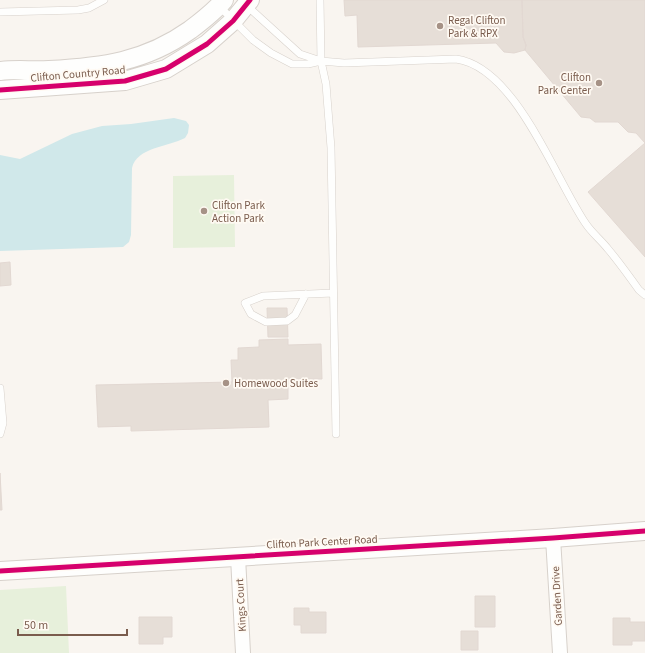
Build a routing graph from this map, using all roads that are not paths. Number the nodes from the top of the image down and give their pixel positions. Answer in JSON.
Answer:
{"nodes":[{"id":1,"x":104,"y":0,"type":"edge"},
{"id":2,"x":320,"y":0,"type":"edge"},
{"id":3,"x":245,"y":2,"type":"edge"},
{"id":4,"x":221,"y":3,"type":"edge"},
{"id":5,"x":0,"y":12,"type":"edge"},
{"id":6,"x":233,"y":21,"type":"junction"},
{"id":7,"x":321,"y":61,"type":"junction"},
{"id":8,"x":0,"y":71,"type":"edge"},
{"id":9,"x":0,"y":90,"type":"edge"},
{"id":10,"x":306,"y":294,"type":"junction"},
{"id":11,"x":333,"y":294,"type":"junction"},
{"id":12,"x":645,"y":295,"type":"edge"},
{"id":13,"x":0,"y":388,"type":"edge"},
{"id":14,"x":0,"y":434,"type":"edge"},
{"id":15,"x":336,"y":434,"type":"dead end"},
{"id":16,"x":645,"y":531,"type":"edge"},
{"id":17,"x":553,"y":538,"type":"junction"},
{"id":18,"x":238,"y":557,"type":"junction"},
{"id":19,"x":0,"y":570,"type":"edge"},
{"id":20,"x":243,"y":653,"type":"edge"},
{"id":21,"x":560,"y":653,"type":"edge"}],
"edges":[{"from":1,"to":5,"type":"lane"},
{"from":2,"to":7,"type":"lane"},
{"from":3,"to":6,"type":"street","name":"Clifton Country Road"},
{"from":3,"to":7,"type":"lane"},
{"from":4,"to":6,"type":"lane"},
{"from":4,"to":8,"type":"street","name":"Clifton Country Road"},
{"from":6,"to":7,"type":"lane"},
{"from":6,"to":9,"type":"street","name":"Clifton Country Road"},
{"from":7,"to":11,"type":"lane"},
{"from":7,"to":12,"type":"lane"},
{"from":10,"to":10,"type":"lane"},
{"from":10,"to":11,"type":"lane"},
{"from":11,"to":15,"type":"lane"},
{"from":13,"to":14,"type":"lane"},
{"from":16,"to":17,"type":"street","name":"Clifton Park Center Road"},
{"from":17,"to":18,"type":"street","name":"Clifton Park Center Road"},
{"from":17,"to":21,"type":"street","name":"Garden Drive"},
{"from":18,"to":19,"type":"street","name":"Clifton Park Center Road"},
{"from":18,"to":20,"type":"street","name":"Kings Court"}]}
